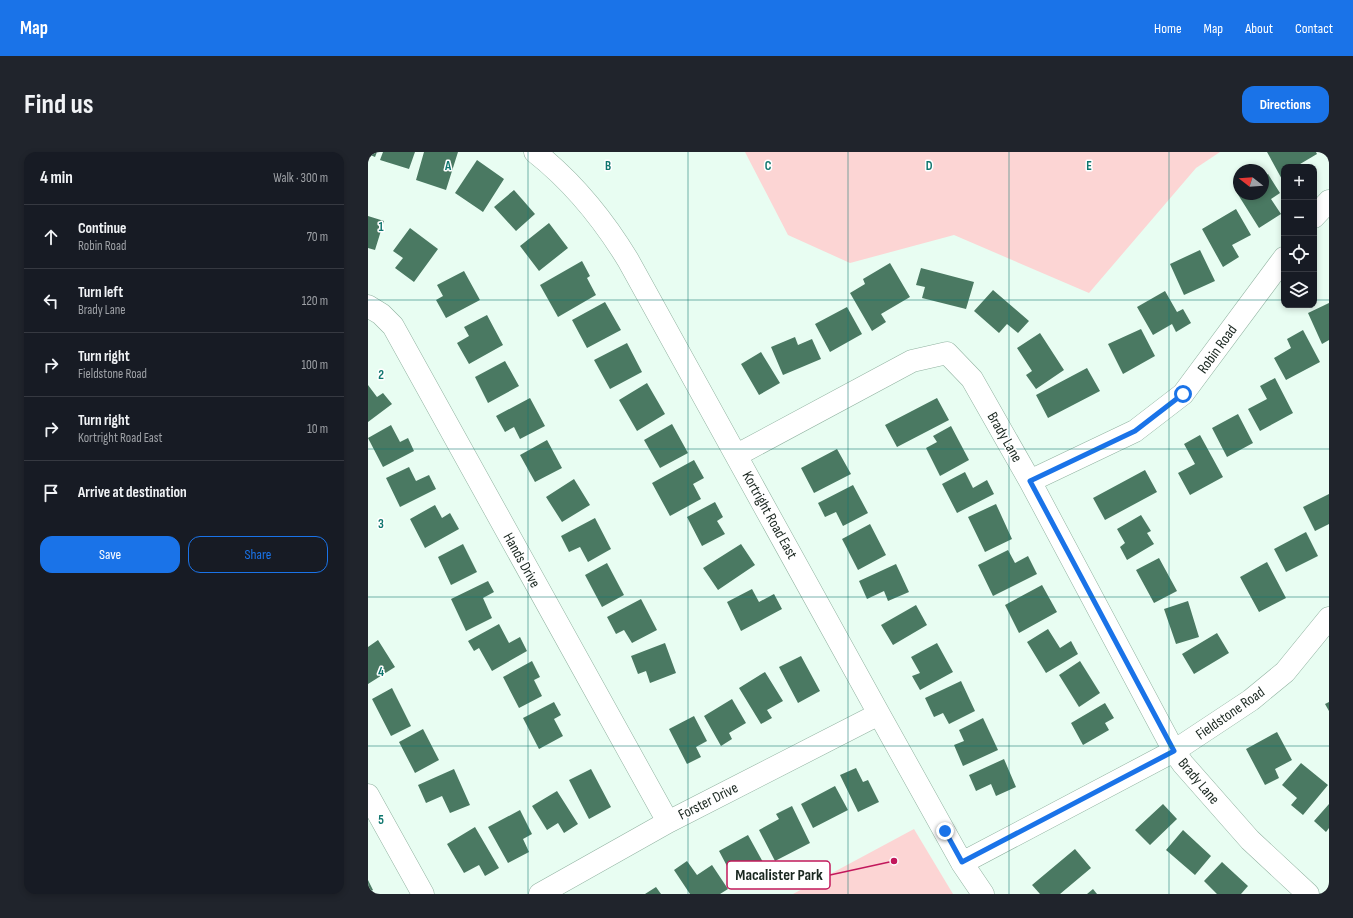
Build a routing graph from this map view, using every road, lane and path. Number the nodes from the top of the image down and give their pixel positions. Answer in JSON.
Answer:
{"nodes":[{"id":1,"x":535,"y":152,"type":"edge"},
{"id":2,"x":1329,"y":201,"type":"edge"},
{"id":3,"x":1317,"y":214,"type":"edge"},
{"id":4,"x":1281,"y":262,"type":"edge"},
{"id":5,"x":368,"y":306,"type":"edge"},
{"id":6,"x":737,"y":454,"type":"junction"},
{"id":7,"x":1030,"y":481,"type":"junction"},
{"id":8,"x":1329,"y":618,"type":"edge"},
{"id":9,"x":879,"y":714,"type":"junction"},
{"id":10,"x":1174,"y":751,"type":"junction"},
{"id":11,"x":368,"y":795,"type":"edge"},
{"id":12,"x":668,"y":822,"type":"junction"},
{"id":13,"x":962,"y":862,"type":"junction"},
{"id":14,"x":423,"y":894,"type":"edge"},
{"id":15,"x":540,"y":894,"type":"edge"},
{"id":16,"x":983,"y":894,"type":"edge"},
{"id":17,"x":1308,"y":894,"type":"edge"}],
"edges":[{"from":1,"to":6,"type":"street","name":"Kortright Road East"},
{"from":2,"to":3,"type":"street"},
{"from":4,"to":7,"type":"street","name":"Robin Road"},
{"from":5,"to":12,"type":"street","name":"Hands Drive"},
{"from":6,"to":7,"type":"street","name":"Brady Lane"},
{"from":6,"to":9,"type":"street","name":"Kortright Road East"},
{"from":7,"to":10,"type":"street","name":"Brady Lane"},
{"from":8,"to":10,"type":"street","name":"Fieldstone Road"},
{"from":9,"to":12,"type":"street","name":"Forster Drive"},
{"from":9,"to":13,"type":"street","name":"Kortright Road East"},
{"from":10,"to":13,"type":"street","name":"Fieldstone Road"},
{"from":10,"to":17,"type":"street","name":"Brady Lane"},
{"from":11,"to":14,"type":"street"},
{"from":12,"to":15,"type":"street","name":"Forster Drive"},
{"from":13,"to":16,"type":"street","name":"Kortright Road East"}]}
